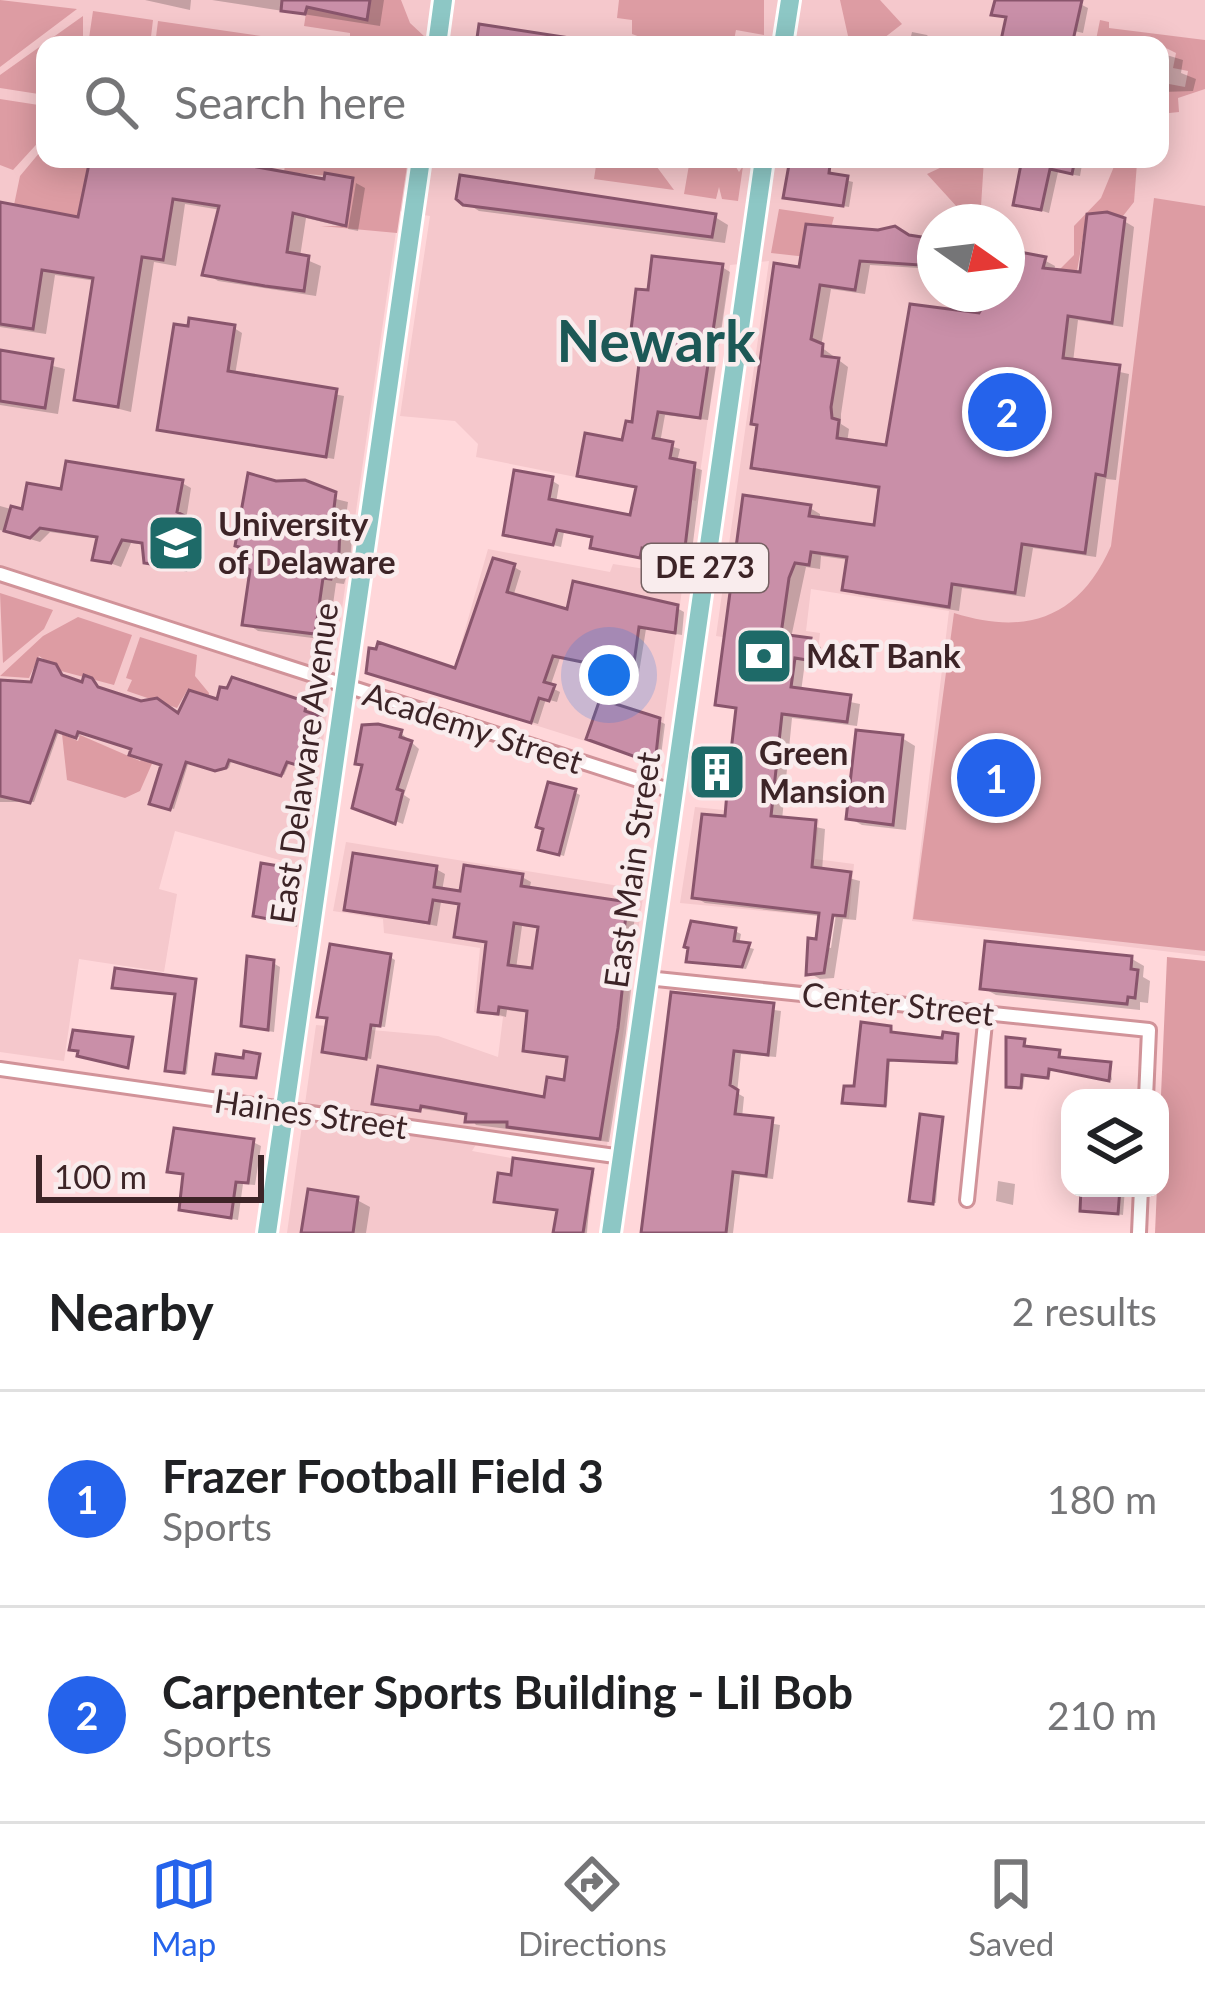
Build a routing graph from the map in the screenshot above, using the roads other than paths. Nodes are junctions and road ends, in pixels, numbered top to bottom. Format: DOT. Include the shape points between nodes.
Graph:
graph roads {
  1 [pos="443,0"];
  2 [pos="790,0"];
  3 [pos="438,36"];
  4 [pos="784,36"];
  5 [pos="420,168"];
  6 [pos="763,168"];
  7 [pos="0,574"];
  8 [pos="346,687"];
  9 [pos="672,791"];
  10 [pos="647,978"];
  11 [pos="986,1013"];
  12 [pos="0,1069"];
  13 [pos="1146,1089"];
  14 [pos="285,1110"];
  15 [pos="622,1157"];
  16 [pos="1141,1197"];
  17 [pos="968,1200"];
  18 [pos="267,1233"];
  19 [pos="611,1233"];
  20 [pos="1139,1233"];
  1 -- 3 [label="main road"];
  2 -- 4 [label="main road"];
  5 -- 8 [label="main road, East Delaware Avenue"];
  6 -- 9 [label="main road, East Main Street / DE 273"];
  7 -- 8 [label="street, Academy Street"];
  8 -- 9 [label="street, Academy Street"];
  8 -- 14 [label="main road, East Delaware Avenue"];
  9 -- 10 [label="main road, East Main Street / DE 273"];
  10 -- 11 [label="street, Center Street"];
  10 -- 15 [label="main road, East Main Street / DE 273"];
  11 -- 13 [label="street, Center Street" via="1149,1030"];
  11 -- 17 [label="street"];
  12 -- 14 [label="street, Haines Street"];
  14 -- 15 [label="street, Haines Street"];
  14 -- 18 [label="main road, East Delaware Avenue"];
  15 -- 19 [label="main road, East Main Street / DE 273"];
  16 -- 20 [label="street"];
}
